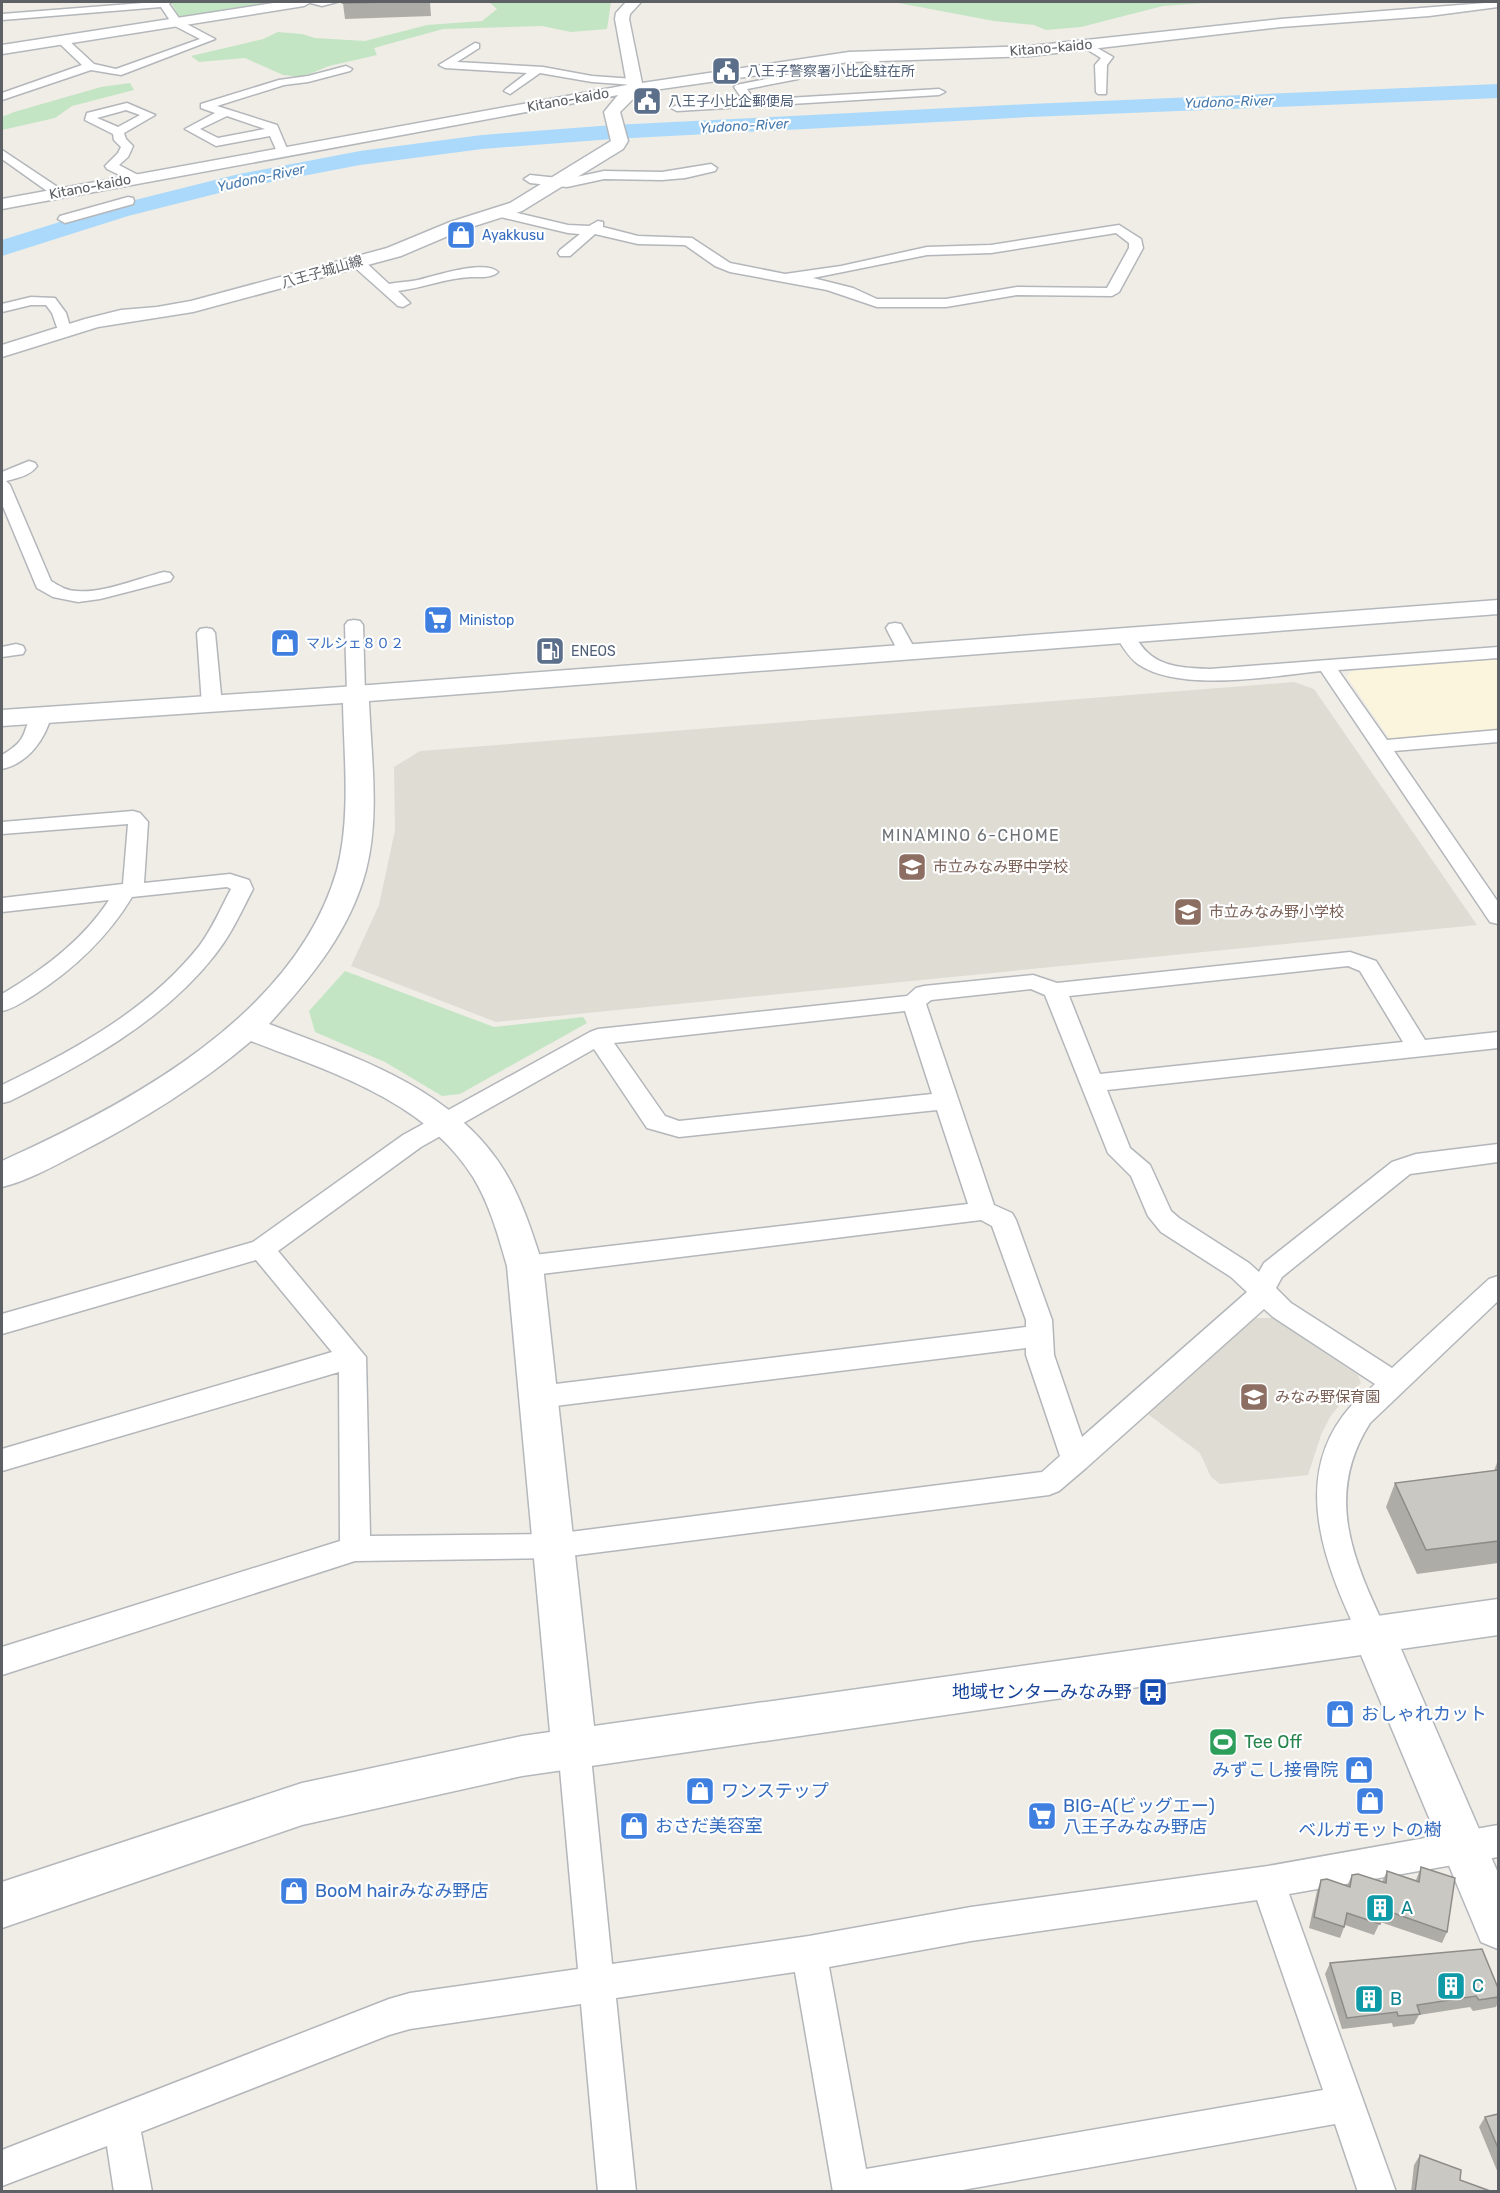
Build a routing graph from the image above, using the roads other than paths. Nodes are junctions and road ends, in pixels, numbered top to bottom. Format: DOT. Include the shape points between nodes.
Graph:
graph roads {
  1 [pos="63,2"];
  2 [pos="304,2"];
  3 [pos="312,2"];
  4 [pos="332,2"];
  5 [pos="634,2"];
  6 [pos="165,3"];
  7 [pos="1498,3"];
  8 [pos="52,13"];
  9 [pos="2,17"];
  10 [pos="177,23"];
  11 [pos="63,41"];
  12 [pos="1088,45"];
  13 [pos="475,46"];
  14 [pos="2,50"];
  15 [pos="868,55"];
  16 [pos="90,66"];
  17 [pos="346,69"];
  18 [pos="537,70"];
  19 [pos="798,70"];
  20 [pos="885,75"];
  21 [pos="634,85"];
  22 [pos="510,91"];
  23 [pos="939,92"];
  24 [pos="1102,92"];
  25 [pos="2,97"];
  26 [pos="806,101"];
  27 [pos="750,102"];
  28 [pos="677,108"];
  29 [pos="226,112"];
  30 [pos="275,131"];
  31 [pos="118,132"];
  32 [pos="282,151"];
  33 [pos="2,154"];
  34 [pos="711,168"];
  35 [pos="134,178"];
  36 [pos="530,179"];
  37 [pos="558,183"];
  38 [pos="58,193"];
  39 [pos="128,201"];
  40 [pos="2,204"];
  41 [pos="501,213"];
  42 [pos="614,217"];
  43 [pos="65,219"];
  44 [pos="593,230"];
  45 [pos="565,253"];
  46 [pos="357,262"];
  47 [pos="491,272"];
  48 [pos="784,278"];
  49 [pos="387,288"];
  50 [pos="403,303"];
  51 [pos="2,308"];
  52 [pos="64,330"];
  53 [pos="2,351"];
  54 [pos="29,466"];
  55 [pos="2,477"];
  56 [pos="2,485"];
  57 [pos="164,577"];
  58 [pos="1498,607"];
  59 [pos="354,625"];
  60 [pos="895,628"];
  61 [pos="206,633"];
  62 [pos="1124,635"];
  63 [pos="907,651"];
  64 [pos="1498,652"];
  65 [pos="1326,665"];
  66 [pos="356,694"];
  67 [pos="212,705"];
  68 [pos="42,714"];
  69 [pos="2,718"];
  70 [pos="1492,736"];
  71 [pos="1381,746"];
  72 [pos="1498,753"];
  73 [pos="2,763"];
  74 [pos="2,828"];
  75 [pos="129,890"];
  76 [pos="2,905"];
  77 [pos="1498,917"];
  78 [pos="1055,990"];
  79 [pos="2,1004"];
  80 [pos="914,1004"];
  81 [pos="246,1027"];
  82 [pos="598,1037"];
  83 [pos="1498,1040"];
  84 [pos="1418,1048"];
  85 [pos="1094,1083"];
  86 [pos="2,1095"];
  87 [pos="946,1101"];
  88 [pos="444,1123"];
  89 [pos="1498,1153"];
  90 [pos="2,1175"];
  91 [pos="983,1211"];
  92 [pos="262,1249"];
  93 [pos="525,1266"];
  94 [pos="1498,1286"];
  95 [pos="1260,1290"];
  96 [pos="2,1324"];
  97 [pos="1038,1336"];
  98 [pos="352,1357"];
  99 [pos="1394,1383"];
  100 [pos="539,1397"];
  101 [pos="2,1460"];
  102 [pos="1076,1460"];
  103 [pos="554,1546"];
  104 [pos="355,1550"];
  105 [pos="1498,1617"];
  106 [pos="1372,1635"];
  107 [pos="2,1661"];
  108 [pos="574,1747"];
  109 [pos="1481,1843"];
  110 [pos="1268,1882"];
  111 [pos="2,1905"];
  112 [pos="1498,1926"];
  113 [pos="809,1953"];
  114 [pos="596,1984"];
  115 [pos="1346,2104"];
  116 [pos="121,2122"];
  117 [pos="2,2168"];
  118 [pos="852,2191"];
  119 [pos="133,2192"];
  120 [pos="617,2192"];
  121 [pos="1377,2192"];
  1 -- 8 [label="street"];
  2 -- 10 [label="street"];
  3 -- 4 [label="street"];
  5 -- 21 [label="street" via="622,19"];
  6 -- 8 [label="street"];
  6 -- 10 [label="street"];
  7 -- 12 [label="street, Kitano-kaido" via="1273,23"];
  8 -- 9 [label="street"];
  10 -- 11 [label="street"];
  10 -- 16 [label="street" via="210,39 117,73"];
  11 -- 14 [label="street"];
  11 -- 16 [label="street"];
  12 -- 15 [label="street, Kitano-kaido" via="1002,52"];
  12 -- 24 [label="street" via="1107,57 1101,65"];
  13 -- 18 [label="street" via="445,65"];
  15 -- 19 [label="street, Kitano-kaido"];
  15 -- 20 [label="street"];
  16 -- 25 [label="street"];
  17 -- 29 [label="street" via="283,82 206,106"];
  18 -- 21 [label="street"];
  18 -- 22 [label="street"];
  19 -- 21 [label="street, Kitano-kaido"];
  19 -- 26 [label="street"];
  19 -- 27 [label="street" via="740,87"];
  21 -- 32 [label="street, Kitano-kaido"];
  21 -- 37 [label="street, 八王子城山線" via="611,115 617,132 614,148"];
  23 -- 26 [label="street"];
  26 -- 27 [label="street"];
  27 -- 28 [label="street"];
  29 -- 30 [label="street"];
  29 -- 30 [label="street" via="191,129 216,142"];
  30 -- 32 [label="street"];
  31 -- 35 [label="street" via="127,147 111,166"];
  32 -- 35 [label="street, Kitano-kaido"];
  33 -- 38 [label="street"];
  34 -- 37 [label="street" via="686,174 604,176"];
  35 -- 38 [label="street, Kitano-kaido"];
  36 -- 37 [label="street"];
  37 -- 41 [label="street, 八王子城山線"];
  38 -- 40 [label="street, Kitano-kaido"];
  39 -- 43 [label="street"];
  41 -- 44 [label="street" via="549,226"];
  41 -- 46 [label="street, 八王子城山線"];
  42 -- 44 [label="street"];
  44 -- 45 [label="street"];
  44 -- 48 [label="street" via="638,240 687,242 727,267"];
  46 -- 49 [label="street"];
  46 -- 52 [label="street, 八王子城山線" via="193,306 120,316"];
  47 -- 49 [label="street" via="450,274 419,284"];
  48 -- 48 [label="street" via="878,303 946,303 1017,291 1112,292 1136,242 1119,229 991,249 927,251"];
  49 -- 50 [label="street"];
  51 -- 52 [label="street" via="50,301"];
  52 -- 53 [label="street, 八王子城山線"];
  54 -- 55 [label="street"];
  56 -- 57 [label="street" via="43,584 78,597"];
  58 -- 62 [label="street"];
  59 -- 66 [label="street"];
  60 -- 63 [label="street"];
  61 -- 67 [label="street"];
  62 -- 63 [label="street"];
  62 -- 65 [label="street" via="1147,662 1182,673 1211,675"];
  63 -- 66 [label="street"];
  64 -- 65 [label="street"];
  65 -- 71 [label="street"];
  66 -- 67 [label="street"];
  66 -- 81 [label="street" via="357,808 354,852 346,887 325,931 298,972"];
  67 -- 68 [label="street"];
  68 -- 69 [label="street"];
  68 -- 73 [label="street" via="37,735"];
  70 -- 71 [label="street"];
  70 -- 72 [label="street"];
  71 -- 77 [label="street"];
  74 -- 75 [label="street" via="133,817 138,822"];
  75 -- 76 [label="street"];
  75 -- 79 [label="street" via="71,957"];
  75 -- 86 [label="street" via="230,880 237,881 242,889 218,933 191,968 157,1000 89,1049"];
  78 -- 80 [label="street" via="1033,982 924,993"];
  78 -- 84 [label="street" via="1350,959 1368,966"];
  78 -- 85 [label="street"];
  80 -- 82 [label="street"];
  80 -- 87 [label="street"];
  81 -- 88 [label="street" via="375,1078 418,1102"];
  81 -- 90 [label="street" via="202,1065 153,1098 78,1141"];
  82 -- 87 [label="street" via="656,1122 679,1129"];
  82 -- 88 [label="street"];
  83 -- 84 [label="street"];
  84 -- 85 [label="street"];
  85 -- 95 [label="street" via="1120,1153 1141,1171 1161,1216 1240,1270"];
  87 -- 91 [label="street"];
  88 -- 92 [label="street" via="412,1140"];
  88 -- 93 [label="street" via="493,1179 518,1236"];
  89 -- 95 [label="street" via="1416,1162 1401,1168 1273,1270"];
  91 -- 93 [label="street"];
  91 -- 97 [label="street" via="1003,1220 1038,1320"];
  92 -- 96 [label="street"];
  92 -- 98 [label="street"];
  93 -- 100 [label="street"];
  94 -- 99 [label="street"];
  95 -- 99 [label="street" via="1282,1310"];
  95 -- 102 [label="street" via="1256,1300"];
  97 -- 100 [label="street"];
  97 -- 102 [label="street" via="1040,1355"];
  98 -- 101 [label="street"];
  98 -- 104 [label="street"];
  99 -- 106 [label="street" via="1360,1415 1346,1435 1334,1464 1331,1491 1338,1548"];
  100 -- 103 [label="street"];
  102 -- 103 [label="street" via="1049,1483"];
  103 -- 104 [label="street"];
  103 -- 108 [label="street"];
  104 -- 107 [label="street"];
  105 -- 106 [label="street"];
  106 -- 108 [label="street"];
  106 -- 109 [label="street"];
  108 -- 111 [label="street" via="302,1804"];
  108 -- 114 [label="street"];
  109 -- 110 [label="street"];
  109 -- 112 [label="street"];
  110 -- 113 [label="street" via="971,1924"];
  110 -- 115 [label="street"];
  113 -- 114 [label="street"];
  113 -- 118 [label="street"];
  114 -- 116 [label="street" via="389,2017"];
  114 -- 120 [label="street"];
  115 -- 118 [label="street"];
  115 -- 121 [label="street"];
  116 -- 117 [label="street"];
  116 -- 119 [label="street"];
}
